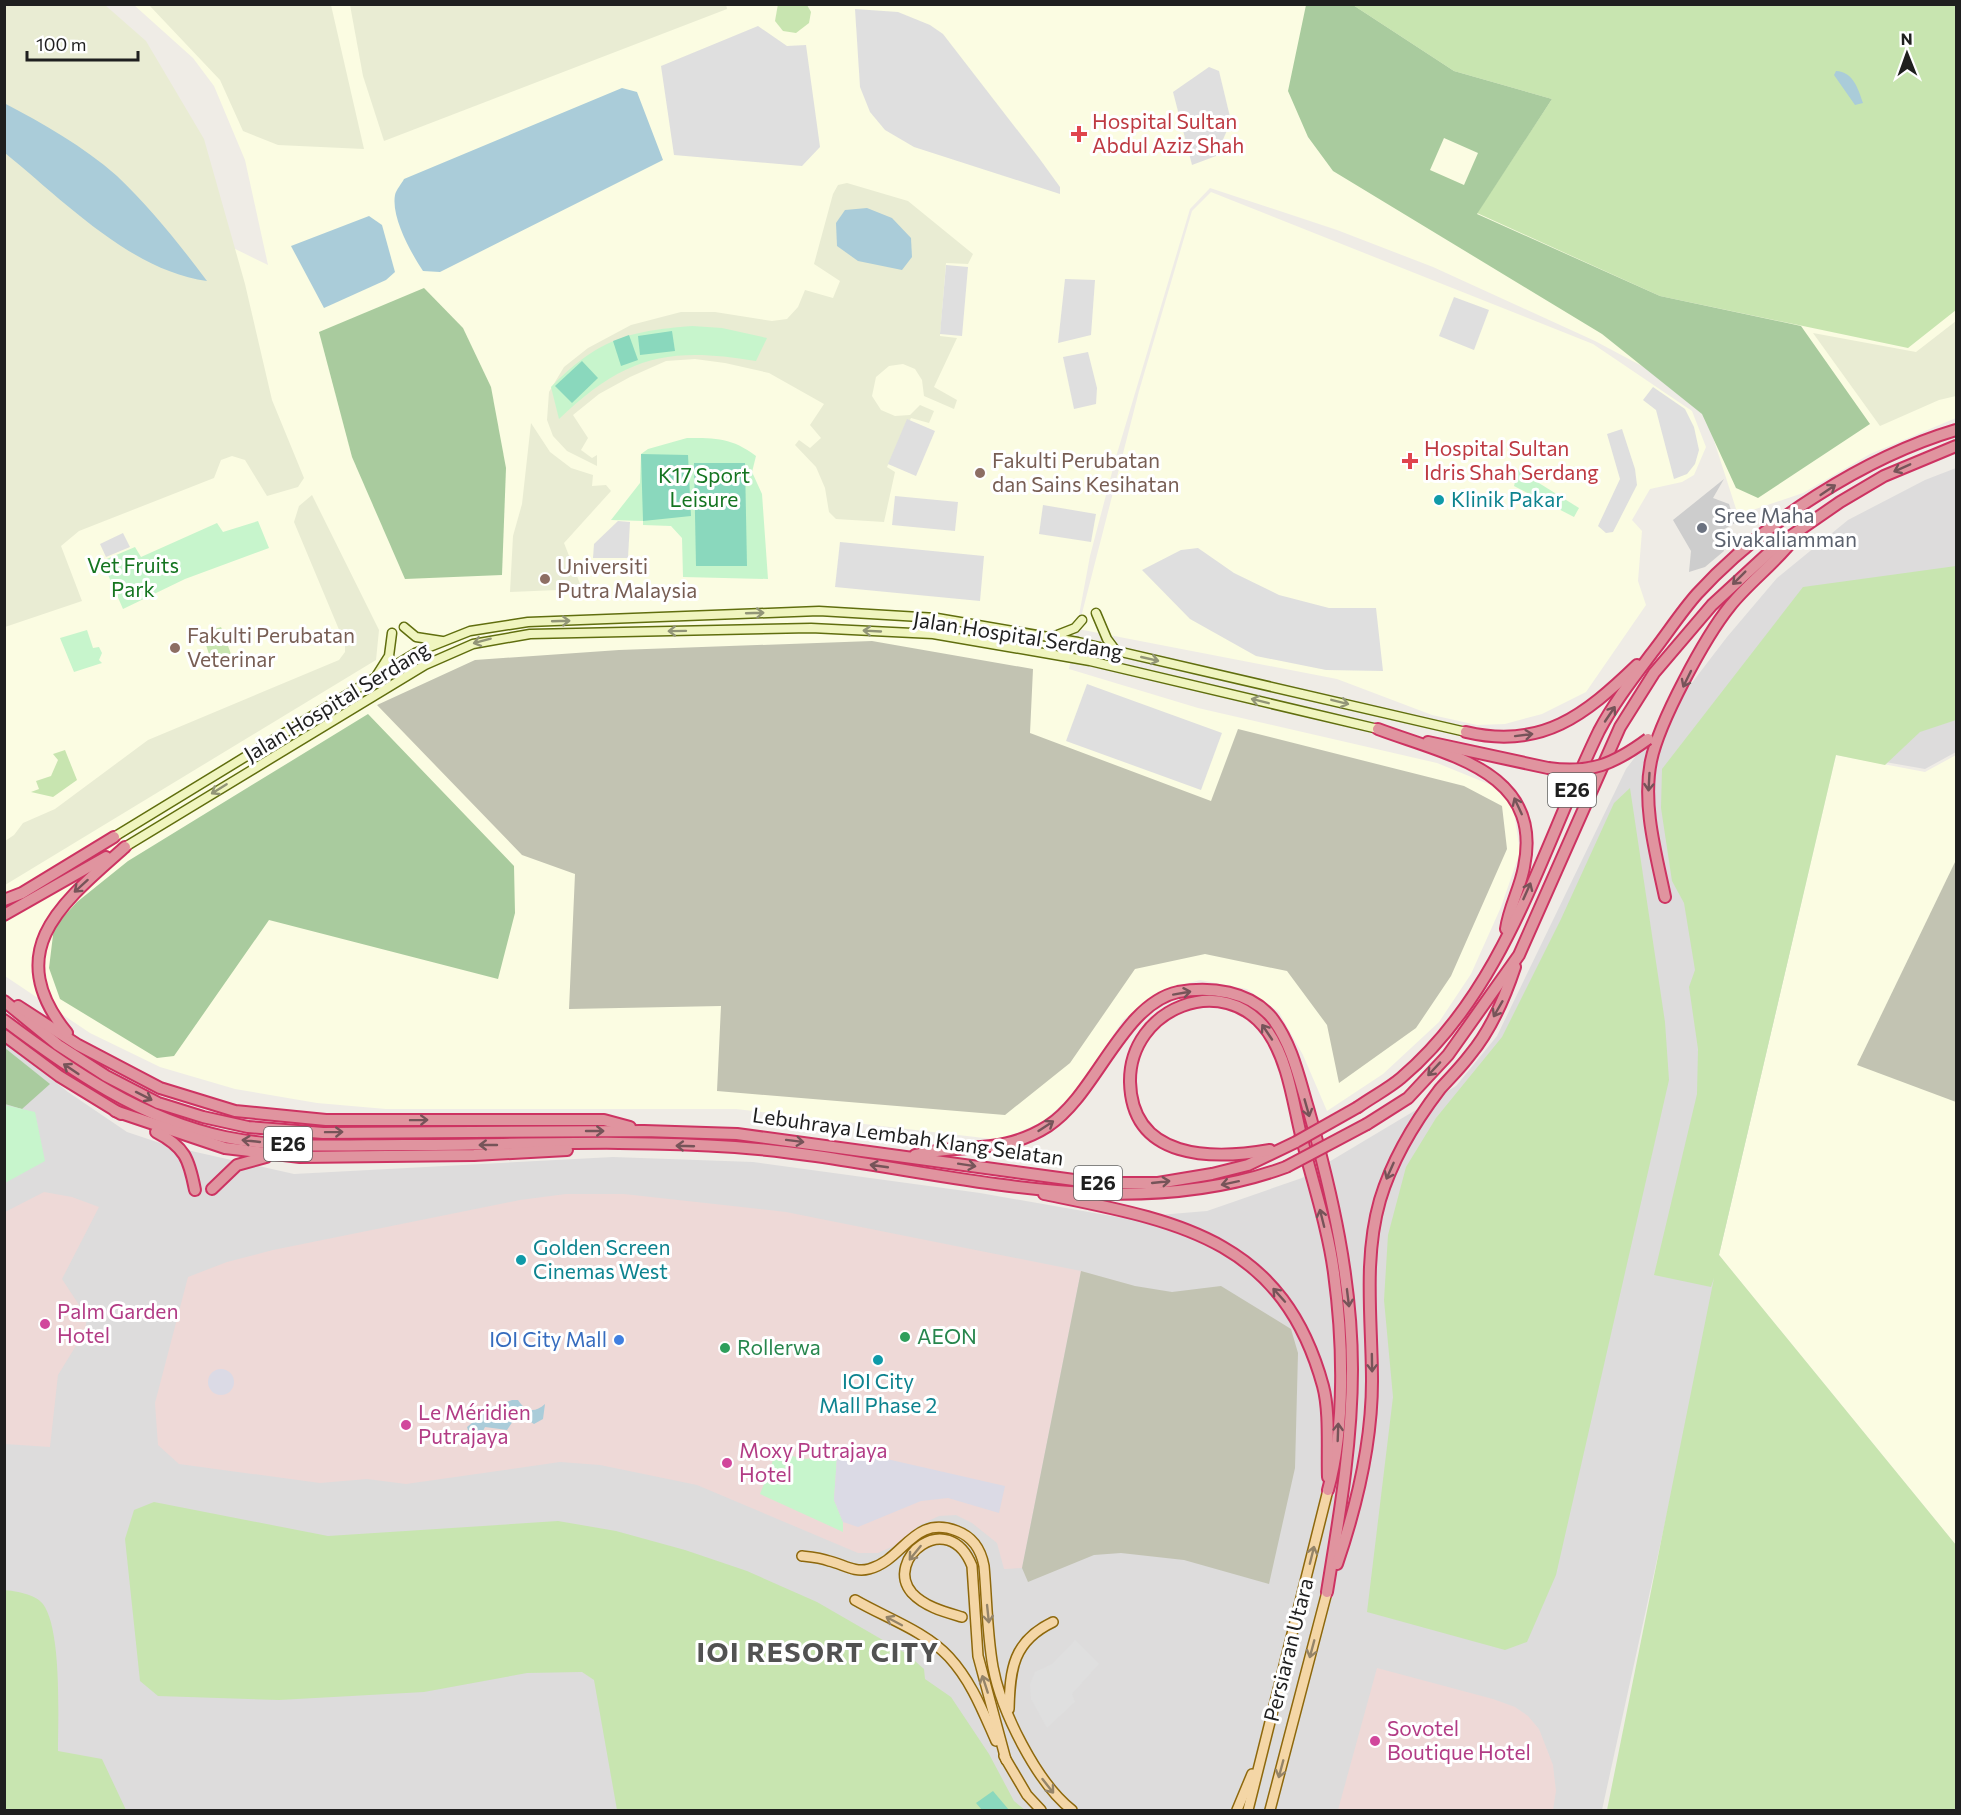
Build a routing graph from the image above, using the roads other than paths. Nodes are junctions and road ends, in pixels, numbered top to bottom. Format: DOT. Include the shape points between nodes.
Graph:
graph roads {
  1 [pos="1956,430"];
  2 [pos="1956,446"];
  3 [pos="1801,529"];
  4 [pos="1096,613"];
  5 [pos="1082,620"];
  6 [pos="404,627"];
  7 [pos="392,633"];
  8 [pos="1048,638"];
  9 [pos="442,641"];
  10 [pos="1658,646"];
  11 [pos="1116,651"];
  12 [pos="376,675"];
  13 [pos="1664,726"];
  14 [pos="1378,729"];
  15 [pos="1466,732"];
  16 [pos="114,837"];
  17 [pos="124,847"];
  18 [pos="1665,897"];
  19 [pos="4,900"];
  20 [pos="5,914"];
  21 [pos="1503,944"];
  22 [pos="1519,955"];
  23 [pos="4,1000"];
  24 [pos="4,1020"];
  25 [pos="4,1035"];
  26 [pos="78,1045"];
  27 [pos="115,1111"];
  28 [pos="644,1131"];
  29 [pos="604,1144"];
  30 [pos="1284,1148"];
  31 [pos="278,1155"];
  32 [pos="909,1156"];
  33 [pos="978,1181"];
  34 [pos="212,1189"];
  35 [pos="195,1190"];
  36 [pos="1328,1490"];
  37 [pos="802,1556"];
  38 [pos="1327,1592"];
  39 [pos="855,1600"];
  40 [pos="962,1617"];
  41 [pos="1053,1622"];
  42 [pos="1009,1712"];
  43 [pos="1269,1729"];
  44 [pos="1006,1760"];
  45 [pos="1041,1810"];
  46 [pos="1072,1810"];
  47 [pos="1237,1810"];
  48 [pos="1248,1810"];
  49 [pos="1270,1810"];
  10 -- 1 [label="highway, Lebuhraya Lembah Klang Selatan / E26, one-way" via="1696,594 1779,523 1860,469"];
  2 -- 3 [label="highway, Lebuhraya Lembah Klang Selatan / E26, one-way" via="1884,476"];
  3 -- 13 [label="highway, one-way" via="1711,632"];
  3 -- 22 [label="highway, Lebuhraya Lembah Klang Selatan / E26, one-way" via="1747,570 1654,673 1620,727"];
  4 -- 11 [label="main road"];
  5 -- 8 [label="main road" via="1075,628"];
  6 -- 9 [label="main road" via="416,637"];
  7 -- 12 [label="main road" via="389,656"];
  9 -- 8 [label="main road, Jalan Hospital Serdang, one-way" via="470,631 528,622 819,611 938,618"];
  8 -- 11 [label="main road, Jalan Hospital Serdang"];
  9 -- 12 [label="main road, Jalan Hospital Serdang"];
  15 -- 10 [label="highway, one-way" via="1508,737 1539,733 1570,721 1595,705"];
  21 -- 10 [label="highway, Lebuhraya Lembah Klang Selatan / E26, one-way" via="1600,728"];
  11 -- 15 [label="main road, Jalan Hospital Serdang, one-way"];
  12 -- 16 [label="main road, Jalan Hospital Serdang"];
  13 -- 14 [label="highway, bridge" via="1610,764 1568,771 1481,755"];
  13 -- 18 [label="highway, one-way" via="1651,760 1649,791 1652,834"];
  14 -- 17 [label="main road, Jalan Hospital Serdang, one-way" via="1090,661 933,634 811,628 530,634 473,644 424,665"];
  21 -- 14 [label="highway, one-way" via="1524,868 1525,824 1517,801 1481,768"];
  16 -- 19 [label="highway"];
  17 -- 20 [label="highway"];
  17 -- 26 [label="highway, one-way" via="56,910 37,949 35,977 40,995"];
  21 -- 30 [label="highway, Lebuhraya Lembah Klang Selatan / E26, bridge" via="1466,1009 1401,1079"];
  22 -- 33 [label="highway, Lebuhraya Lembah Klang Selatan / E26, one-way, bridge" via="1448,1055 1407,1098 1286,1167 1216,1186 1157,1194 1094,1193"];
  22 -- 38 [label="highway, one-way" via="1506,997 1472,1054 1414,1124 1388,1173 1379,1203 1370,1272 1372,1383 1364,1470"];
  23 -- 26 [label="highway" via="24,1008"];
  23 -- 28 [label="highway, Lebuhraya Lembah Klang Selatan / E26, one-way" via="58,1045 106,1076 158,1103 248,1127 323,1132"];
  29 -- 24 [label="highway, Lebuhraya Lembah Klang Selatan / E26, one-way" via="310,1146 246,1141 154,1114 100,1089"];
  25 -- 27 [label="highway" via="58,1076"];
  26 -- 28 [label="highway, one-way" via="160,1088 196,1101 260,1115 326,1120 604,1120"];
  27 -- 31 [label="highway" via="213,1145"];
  27 -- 35 [label="highway" via="179,1146 190,1167"];
  28 -- 32 [label="highway, Lebuhraya Lembah Klang Selatan / E26, one-way" via="736,1134"];
  29 -- 31 [label="highway" via="497,1155"];
  33 -- 29 [label="highway, Lebuhraya Lembah Klang Selatan / E26, one-way" via="735,1147"];
  32 -- 30 [label="highway, Lebuhraya Lembah Klang Selatan / E26, one-way" via="1096,1183 1158,1183 1248,1165"];
  36 -- 30 [label="highway, one-way" via="1337,1445 1340,1367 1334,1272 1286,1072 1260,1022 1229,1004 1187,1004 1159,1017 1140,1039 1130,1070 1131,1094 1142,1125 1163,1143 1200,1155"];
  31 -- 34 [label="highway" via="237,1165"];
  32 -- 38 [label="highway, one-way" via="953,1148 997,1147 1050,1125 1082,1093 1144,1011 1176,993 1224,991 1256,1005 1271,1017 1293,1058 1325,1169 1350,1315 1350,1431"];
  36 -- 33 [label="highway, one-way" via="1324,1388 1303,1331 1280,1296 1244,1261 1217,1242 1161,1220"];
  43 -- 36 [label="main road, Persiaran Utara, one-way"];
  37 -- 42 [label="main road, one-way" via="860,1570 880,1564 923,1531 942,1527 963,1533 982,1556 993,1668"];
  38 -- 49 [label="main road, Persiaran Utara, one-way"];
  44 -- 39 [label="main road, one-way" via="966,1678 948,1656"];
  44 -- 40 [label="main road, one-way" via="980,1665 972,1566 959,1545 948,1540 928,1540 908,1561 908,1587 928,1605"];
  41 -- 42 [label="main road" via="1036,1631 1015,1658"];
  42 -- 46 [label="main road, one-way" via="1046,1785"];
  43 -- 47 [label="main road"];
  43 -- 48 [label="main road, Persiaran Utara"];
  44 -- 45 [label="main road"];
}
